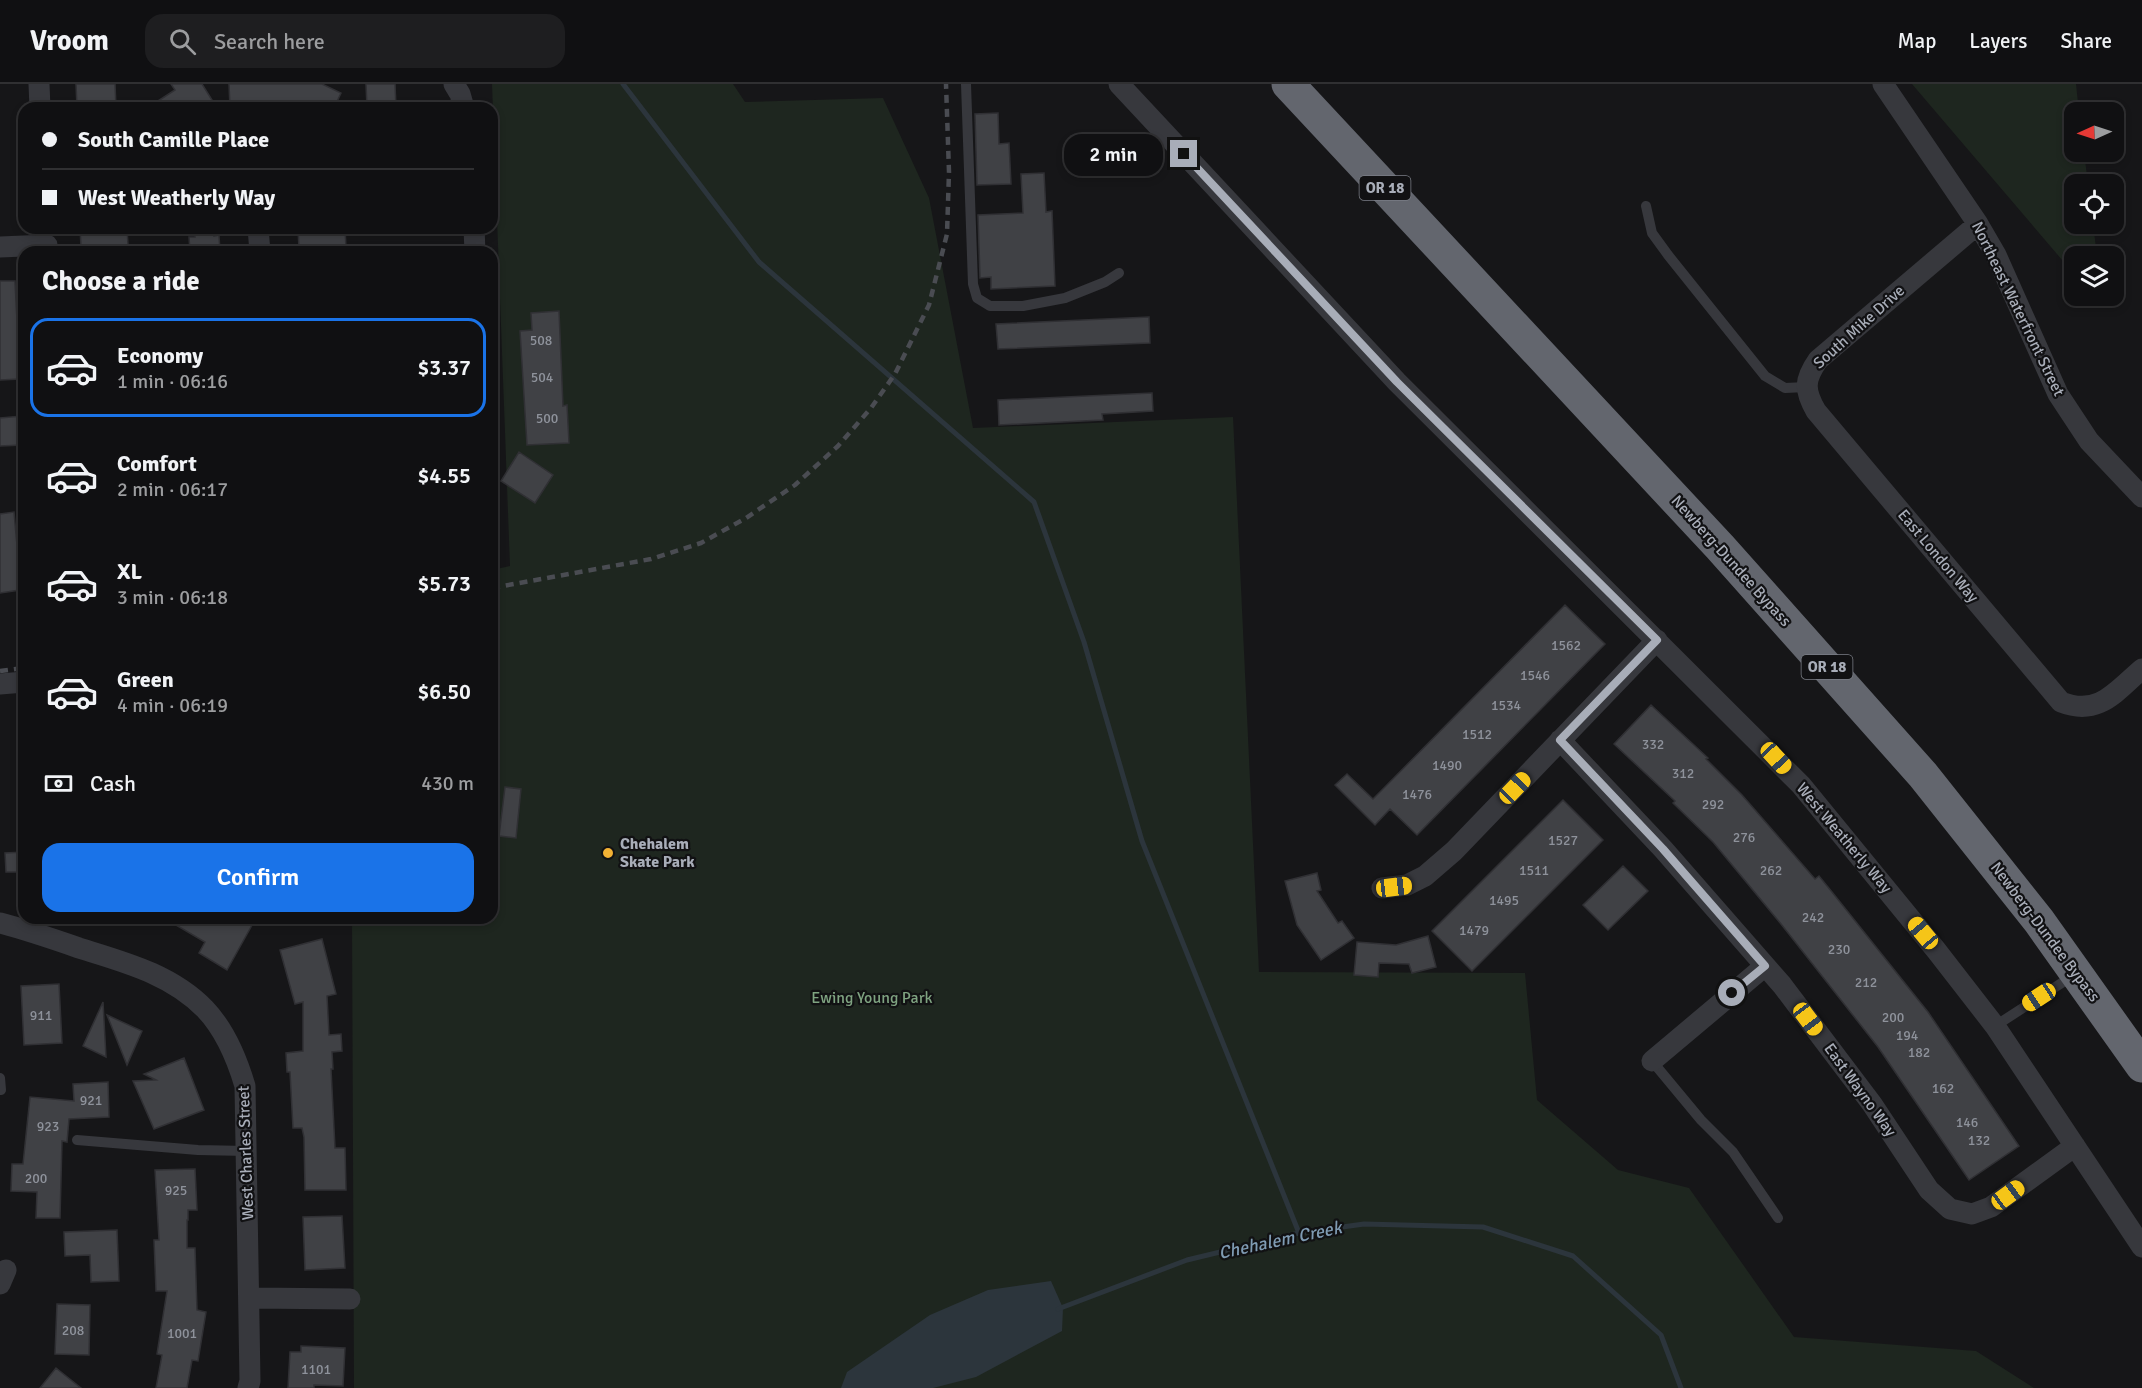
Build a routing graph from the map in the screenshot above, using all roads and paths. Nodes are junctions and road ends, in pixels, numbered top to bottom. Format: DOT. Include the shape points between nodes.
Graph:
graph roads {
  1 [pos="39,84"];
  2 [pos="453,84"];
  3 [pos="966,84"];
  4 [pos="1119,84"];
  5 [pos="1288,84"];
  6 [pos="1883,84"];
  7 [pos="40,102"];
  8 [pos="462,102"];
  9 [pos="1646,206"];
  10 [pos="1978,224"];
  11 [pos="47,242"];
  12 [pos="0,247"];
  13 [pos="1119,273"];
  14 [pos="1806,387"];
  15 [pos="2142,497"];
  16 [pos="1657,640"];
  17 [pos="2142,669"];
  18 [pos="18,682"];
  19 [pos="0,684"];
  20 [pos="1560,740"];
  21 [pos="1382,888"];
  22 [pos="0,923"];
  23 [pos="1765,966"];
  24 [pos="2077,973"];
  25 [pos="1995,1026"];
  26 [pos="1652,1061"];
  27 [pos="2142,1066"];
  28 [pos="0,1078"];
  29 [pos="1,1090"];
  30 [pos="77,1140"];
  31 [pos="2075,1146"];
  32 [pos="247,1151"];
  33 [pos="1778,1218"];
  34 [pos="2142,1247"];
  35 [pos="250,1298"];
  36 [pos="350,1299"];
  37 [pos="248,1388"];
  1 -- 7 [label="street"];
  2 -- 8 [label="street"];
  3 -- 13 [label="lane" via="973,284 977,297 990,306 1023,306 1065,298"];
  4 -- 16 [label="street, West Weatherly Way" via="1397,382"];
  5 -- 24 [label="highway, Newberg-Dundee Bypass / OR 18" via="1720,547 1923,775"];
  6 -- 10 [label="street, Northeast Waterfront Street"];
  9 -- 14 [label="lane, South Mike Drive" via="1652,233 1765,376 1785,388"];
  10 -- 14 [label="street, South Mike Drive" via="1818,360 1809,372"];
  10 -- 15 [label="street, Northeast Waterfront Street" via="1996,255 2058,394 2089,441"];
  11 -- 12 [label="street"];
  14 -- 17 [label="street, East London Way" via="1816,411 2061,702 2084,708 2103,702"];
  16 -- 20 [label="street"];
  16 -- 25 [label="street, West Weatherly Way" via="1801,785"];
  18 -- 19 [label="street"];
  20 -- 21 [label="street" via="1425,876 1407,885"];
  20 -- 23 [label="street, East Wayno Way" via="1663,849"];
  22 -- 32 [label="street, West Charles Street" via="147,970 206,1009 225,1036 245,1086"];
  23 -- 26 [label="street"];
  23 -- 31 [label="street, East Wayno Way" via="1872,1104 1929,1190 1950,1209 1972,1214 1991,1207"];
  24 -- 25 [label="lane"];
  24 -- 27 [label="highway, Newberg-Dundee Bypass / OR 18"];
  25 -- 31 [label="street, West Weatherly Way"];
  26 -- 33 [label="lane" via="1733,1152"];
  28 -- 29 [label="lane"];
  30 -- 32 [label="lane"];
  31 -- 34 [label="street, West Weatherly Way"];
  32 -- 35 [label="street, West Charles Street"];
  35 -- 36 [label="street"];
  35 -- 37 [label="street, West Charles Street"];
}
